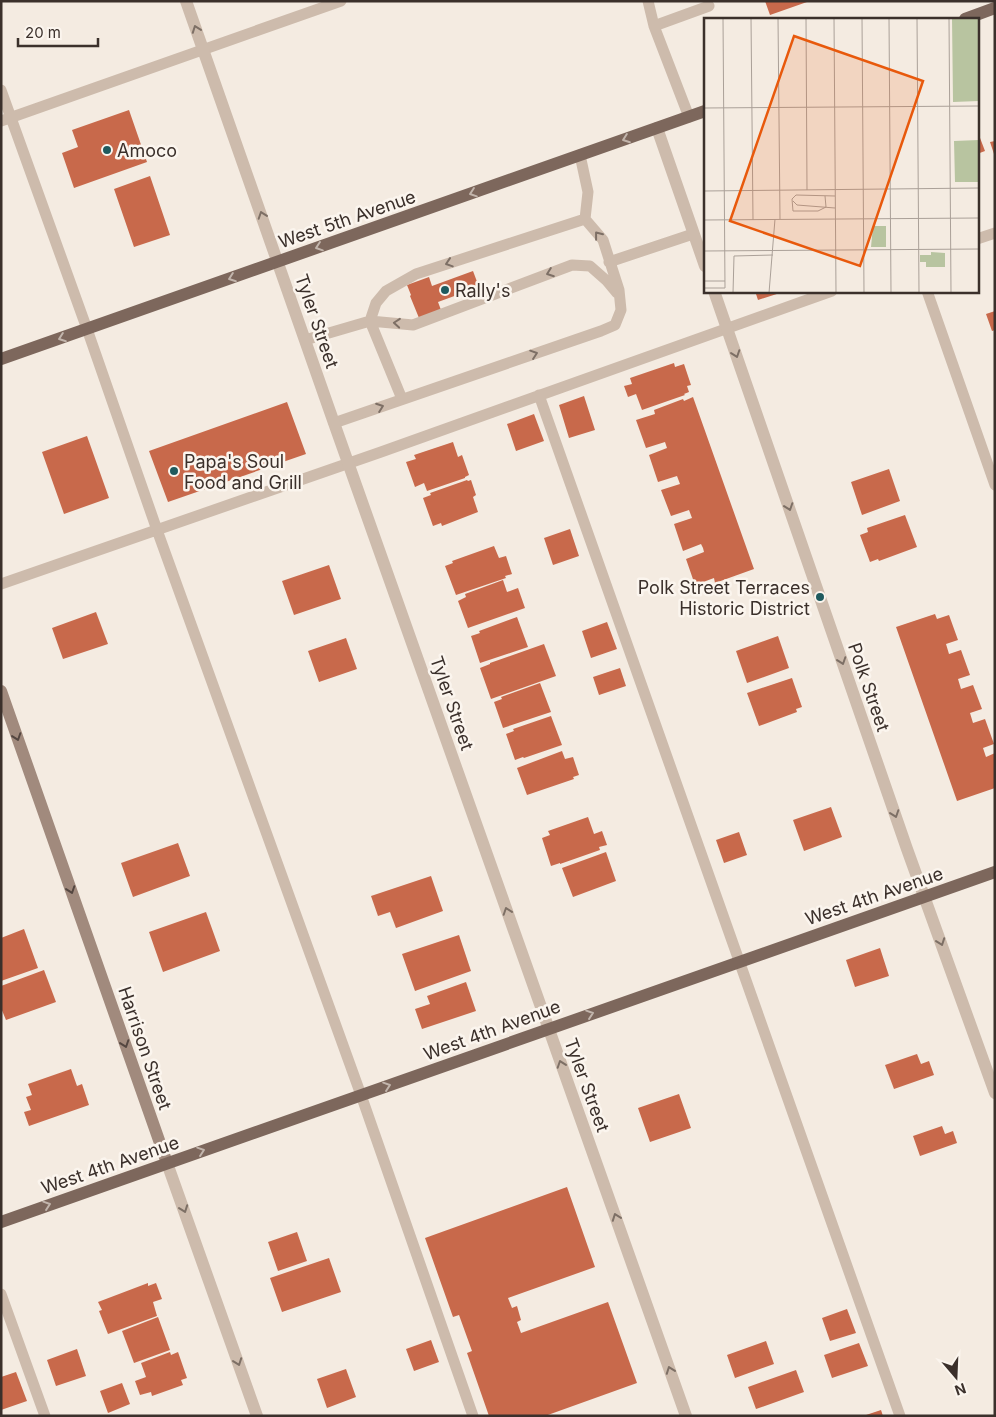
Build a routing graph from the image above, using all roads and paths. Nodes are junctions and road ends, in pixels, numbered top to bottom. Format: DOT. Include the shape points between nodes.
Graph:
graph roads {
  1 [pos="186,1"];
  2 [pos="341,1"];
  3 [pos="648,1"];
  4 [pos="709,6"];
  5 [pos="995,8"];
  6 [pos="968,18"];
  7 [pos="654,26"];
  8 [pos="204,50"];
  9 [pos="1,90"];
  10 [pos="704,111"];
  11 [pos="689,117"];
  12 [pos="6,119"];
  13 [pos="657,128"];
  14 [pos="580,155"];
  15 [pos="585,219"];
  16 [pos="995,233"];
  17 [pos="694,234"];
  18 [pos="978,240"];
  19 [pos="278,262"];
  20 [pos="609,262"];
  21 [pos="704,263"];
  22 [pos="714,292"];
  23 [pos="829,292"];
  24 [pos="927,292"];
  25 [pos="620,296"];
  26 [pos="370,321"];
  27 [pos="87,329"];
  28 [pos="727,329"];
  29 [pos="305,340"];
  30 [pos="1,360"];
  31 [pos="539,395"];
  32 [pos="402,399"];
  33 [pos="334,423"];
  34 [pos="348,463"];
  35 [pos="995,485"];
  36 [pos="157,530"];
  37 [pos="1,584"];
  38 [pos="1,691"];
  39 [pos="995,872"];
  40 [pos="924,896"];
  41 [pos="739,962"];
  42 [pos="548,1029"];
  43 [pos="995,1093"];
  44 [pos="362,1095"];
  45 [pos="167,1163"];
  46 [pos="1,1222"];
  47 [pos="1,1294"];
  48 [pos="45,1416"];
  49 [pos="257,1416"];
  50 [pos="473,1416"];
  51 [pos="686,1416"];
  52 [pos="900,1416"];
  8 -- 1 [label="street, Tyler Street, one-way"];
  2 -- 8 [label="lane"];
  3 -- 7 [label="lane"];
  4 -- 7 [label="lane"];
  5 -- 6 [label="main road"];
  7 -- 11 [label="lane"];
  8 -- 12 [label="lane"];
  19 -- 8 [label="street, Tyler Street, one-way"];
  9 -- 12 [label="lane"];
  10 -- 11 [label="main road, West 5th Avenue"];
  11 -- 13 [label="main road, West 5th Avenue"];
  12 -- 27 [label="lane"];
  13 -- 14 [label="main road, West 5th Avenue, one-way"];
  13 -- 17 [label="street"];
  14 -- 15 [label="lane" via="588,192"];
  14 -- 19 [label="main road, West 5th Avenue, one-way"];
  20 -- 15 [label="lane, one-way" via="602,240"];
  15 -- 26 [label="lane, one-way" via="416,274 386,291 376,303"];
  16 -- 18 [label="lane"];
  17 -- 20 [label="lane"];
  17 -- 21 [label="street"];
  19 -- 27 [label="main road, West 5th Avenue, one-way"];
  19 -- 29 [label="street, Tyler Street"];
  20 -- 25 [label="lane"];
  22 -- 28 [label="street, Polk Street"];
  23 -- 28 [label="lane"];
  24 -- 35 [label="lane"];
  25 -- 26 [label="lane, one-way" via="590,266 572,265 413,325"];
  32 -- 25 [label="lane, one-way" via="601,332 615,325 621,310"];
  26 -- 29 [label="lane"];
  26 -- 32 [label="lane"];
  27 -- 30 [label="main road, West 5th Avenue, one-way"];
  27 -- 36 [label="lane"];
  28 -- 31 [label="lane"];
  28 -- 40 [label="street, Polk Street, one-way"];
  29 -- 33 [label="street, Tyler Street"];
  31 -- 34 [label="lane"];
  31 -- 41 [label="lane"];
  33 -- 32 [label="lane, one-way"];
  33 -- 34 [label="street, Tyler Street"];
  34 -- 36 [label="lane"];
  42 -- 34 [label="street, Tyler Street, one-way"];
  36 -- 37 [label="lane"];
  36 -- 44 [label="lane"];
  38 -- 45 [label="street, Harrison Street, one-way"];
  39 -- 40 [label="main road, West 4th Avenue"];
  40 -- 41 [label="main road, West 4th Avenue"];
  40 -- 43 [label="street, Polk Street, one-way"];
  42 -- 41 [label="main road, West 4th Avenue, one-way"];
  41 -- 52 [label="lane"];
  44 -- 42 [label="main road, West 4th Avenue, one-way"];
  51 -- 42 [label="street, Tyler Street, one-way"];
  45 -- 44 [label="main road, West 4th Avenue, one-way"];
  44 -- 50 [label="lane"];
  46 -- 45 [label="main road, West 4th Avenue, one-way"];
  45 -- 49 [label="street, Harrison Street, one-way"];
  47 -- 48 [label="lane"];
}
